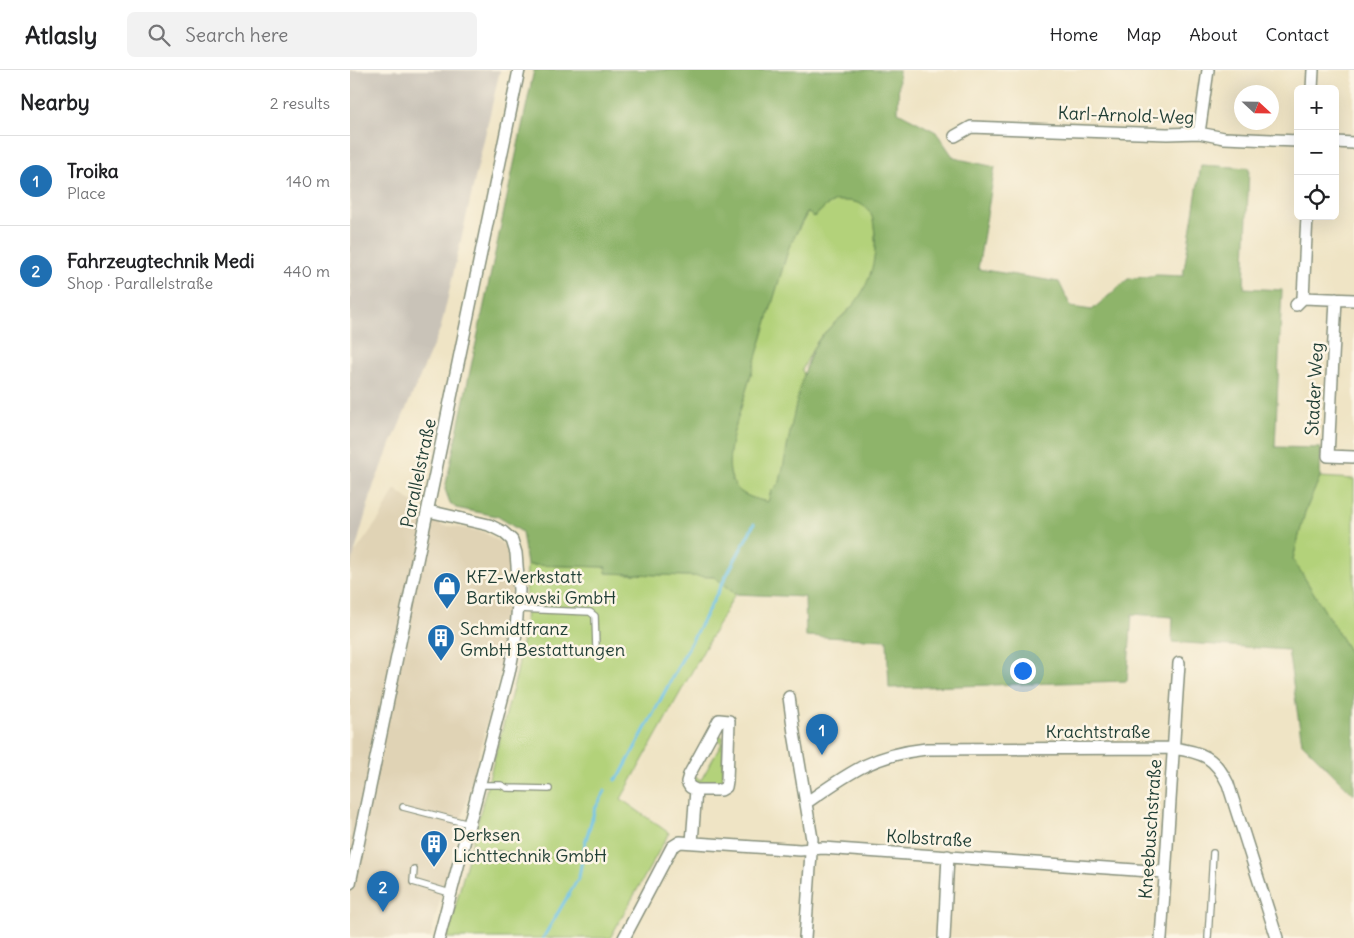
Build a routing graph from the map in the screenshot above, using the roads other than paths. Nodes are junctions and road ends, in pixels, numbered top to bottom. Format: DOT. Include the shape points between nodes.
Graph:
graph roads {
  1 [pos="519,70"];
  2 [pos="1208,70"];
  3 [pos="1313,70"];
  4 [pos="1312,85"];
  5 [pos="1199,133"];
  6 [pos="955,136"];
  7 [pos="1294,140"];
  8 [pos="1339,142"];
  9 [pos="1354,143"];
  10 [pos="1307,220"];
  11 [pos="1336,299"];
  12 [pos="1354,300"];
  13 [pos="1354,457"];
  14 [pos="428,512"];
  15 [pos="518,609"];
  16 [pos="596,649"];
  17 [pos="1178,662"];
  18 [pos="790,697"];
  19 [pos="1173,748"];
  20 [pos="479,785"];
  21 [pos="548,789"];
  22 [pos="696,790"];
  23 [pos="806,803"];
  24 [pos="403,807"];
  25 [pos="469,824"];
  26 [pos="692,842"];
  27 [pos="811,849"];
  28 [pos="461,853"];
  29 [pos="1213,853"];
  30 [pos="522,855"];
  31 [pos="948,856"];
  32 [pos="414,869"];
  33 [pos="1164,872"];
  34 [pos="350,883"];
  35 [pos="450,893"];
  36 [pos="439,938"];
  37 [pos="624,938"];
  38 [pos="805,938"];
  39 [pos="944,938"];
  40 [pos="1160,938"];
  41 [pos="1208,938"];
  42 [pos="1277,938"];
  1 -- 14 [label="street, Parallelstraße"];
  2 -- 5 [label="street"];
  3 -- 4 [label="street"];
  5 -- 6 [label="street, Karl-Arnold-Weg" via="971,127"];
  5 -- 7 [label="street, Karl-Arnold-Weg" via="1224,138"];
  8 -- 9 [label="street"];
  10 -- 11 [label="street" via="1300,302"];
  11 -- 12 [label="street"];
  11 -- 13 [label="street, Stader Weg" via="1328,456"];
  14 -- 15 [label="street" via="489,525 512,540 518,571"];
  14 -- 34 [label="street, Parallelstraße"];
  15 -- 16 [label="lane" via="590,612 595,616"];
  15 -- 20 [label="street" via="509,673"];
  17 -- 19 [label="street, Kneebuschstraße"];
  18 -- 23 [label="street"];
  19 -- 23 [label="street, Krachtstraße" via="907,751 889,754 848,773"];
  19 -- 33 [label="street, Kneebuschstraße"];
  19 -- 42 [label="street, Krachtstraße" via="1191,750 1209,758 1220,768"];
  20 -- 21 [label="lane"];
  20 -- 25 [label="street"];
  22 -- 22 [label="street" via="726,787 729,721 719,720 689,775 687,782"];
  22 -- 26 [label="street"];
  23 -- 27 [label="street"];
  24 -- 25 [label="lane"];
  25 -- 28 [label="street"];
  26 -- 27 [label="street, Kolbstraße"];
  26 -- 37 [label="street, Kolbstraße" via="680,842 672,847"];
  27 -- 31 [label="street, Kolbstraße"];
  27 -- 38 [label="street"];
  28 -- 30 [label="lane"];
  28 -- 35 [label="street"];
  29 -- 41 [label="lane"];
  31 -- 33 [label="street, Kolbstraße"];
  31 -- 39 [label="street"];
  32 -- 35 [label="lane" via="413,882"];
  33 -- 40 [label="street, Kneebuschstraße"];
  35 -- 36 [label="street"];
}
